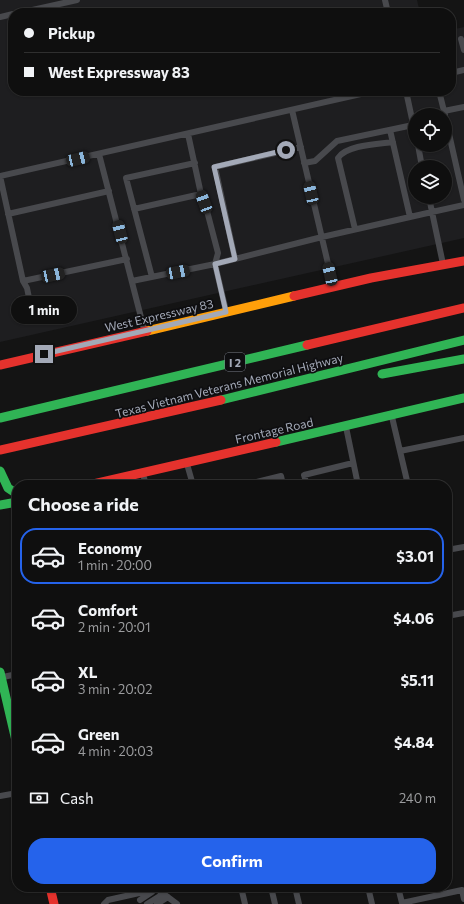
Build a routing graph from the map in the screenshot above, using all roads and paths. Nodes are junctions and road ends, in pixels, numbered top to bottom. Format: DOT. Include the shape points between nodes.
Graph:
graph roads {
  1 [pos="77,0"];
  2 [pos="41,8"];
  3 [pos="461,39"];
  4 [pos="464,50"];
  5 [pos="352,96"];
  6 [pos="407,96"];
  7 [pos="440,96"];
  8 [pos="464,107"];
  9 [pos="410,108"];
  10 [pos="443,108"];
  11 [pos="292,110"];
  12 [pos="452,111"];
  13 [pos="408,126"];
  14 [pos="390,130"];
  15 [pos="188,134"];
  16 [pos="393,142"];
  17 [pos="452,146"];
  18 [pos="301,147"];
  19 [pos="99,154"];
  20 [pos="195,163"];
  21 [pos="304,163"];
  22 [pos="0,176"];
  23 [pos="109,191"];
  24 [pos="201,194"];
  25 [pos="464,200"];
  26 [pos="430,204"];
  27 [pos="464,204"];
  28 [pos="134,209"];
  29 [pos="432,212"];
  30 [pos="8,214"];
  31 [pos="410,217"];
  32 [pos="355,229"];
  33 [pos="322,237"];
  34 [pos="127,259"];
  35 [pos="235,259"];
  36 [pos="464,261"];
  37 [pos="215,264"];
  38 [pos="443,265"];
  39 [pos="152,277"];
  40 [pos="23,281"];
  41 [pos="132,281"];
  42 [pos="333,287"];
  43 [pos="464,308"];
  44 [pos="226,312"];
  45 [pos="33,317"];
  46 [pos="145,331"];
  47 [pos="464,340"];
  48 [pos="30,358"];
  49 [pos="464,359"];
  50 [pos="0,365"];
  51 [pos="6,374"];
  52 [pos="371,376"];
  53 [pos="316,386"];
  54 [pos="464,398"];
  55 [pos="176,411"];
  56 [pos="392,415"];
  57 [pos="3,417"];
  58 [pos="346,426"];
  59 [pos="464,438"];
  60 [pos="0,450"];
  61 [pos="400,451"];
  62 [pos="186,462"];
  63 [pos="354,463"];
  64 [pos="0,472"];
  65 [pos="143,472"];
  66 [pos="109,480"];
  67 [pos="145,480"];
  68 [pos="191,480"];
  69 [pos="265,480"];
  70 [pos="282,480"];
  71 [pos="305,480"];
  72 [pos="357,480"];
  73 [pos="407,480"];
  74 [pos="12,491"];
  75 [pos="12,503"];
  76 [pos="0,506"];
  77 [pos="464,547"];
  78 [pos="452,549"];
  79 [pos="464,613"];
  80 [pos="452,615"];
  81 [pos="1,674"];
  82 [pos="12,674"];
  83 [pos="12,723"];
  84 [pos="12,794"];
  85 [pos="0,796"];
  86 [pos="51,892"];
  87 [pos="147,892"];
  88 [pos="152,892"];
  89 [pos="161,892"];
  90 [pos="242,892"];
  91 [pos="272,892"];
  92 [pos="296,892"];
  93 [pos="369,892"];
  94 [pos="399,892"];
  95 [pos="166,896"];
  96 [pos="464,899"];
  97 [pos="140,900"];
  98 [pos="114,902"];
  99 [pos="173,903"];
  100 [pos="408,903"];
  101 [pos="54,904"];
  102 [pos="104,904"];
  103 [pos="147,904"];
  104 [pos="157,904"];
  105 [pos="245,904"];
  106 [pos="275,904"];
  107 [pos="299,904"];
  108 [pos="372,904"];
  1 -- 2 [label="lane"];
  3 -- 4 [label="lane"];
  5 -- 11 [label="lane"];
  6 -- 9 [label="lane"];
  7 -- 10 [label="lane"];
  8 -- 12 [label="lane"];
  11 -- 15 [label="lane"];
  11 -- 18 [label="lane"];
  13 -- 14 [label="lane"];
  14 -- 16 [label="lane"];
  14 -- 21 [label="lane" via="337,141 315,162"];
  15 -- 19 [label="lane"];
  15 -- 20 [label="lane"];
  16 -- 31 [label="lane"];
  16 -- 32 [label="lane" via="350,149 341,153 338,158"];
  17 -- 25 [label="lane"];
  18 -- 21 [label="lane"];
  18 -- 35 [label="lane" via="214,167"];
  19 -- 22 [label="lane"];
  19 -- 23 [label="lane"];
  20 -- 24 [label="lane"];
  20 -- 28 [label="lane" via="126,178"];
  21 -- 33 [label="lane"];
  22 -- 30 [label="lane"];
  23 -- 30 [label="lane"];
  23 -- 34 [label="lane"];
  24 -- 28 [label="lane"];
  24 -- 37 [label="lane" via="218,254"];
  26 -- 29 [label="lane"];
  27 -- 29 [label="lane"];
  28 -- 39 [label="lane"];
  29 -- 31 [label="lane"];
  29 -- 38 [label="lane"];
  30 -- 40 [label="lane"];
  31 -- 32 [label="lane"];
  32 -- 33 [label="lane"];
  33 -- 35 [label="lane"];
  33 -- 42 [label="lane"];
  34 -- 40 [label="lane"];
  34 -- 41 [label="lane"];
  35 -- 37 [label="lane"];
  36 -- 38 [label="main road, West Expressway 83"];
  37 -- 39 [label="lane"];
  37 -- 44 [label="lane"];
  38 -- 42 [label="main road, West Expressway 83"];
  39 -- 41 [label="lane"];
  40 -- 45 [label="lane"];
  41 -- 46 [label="lane"];
  42 -- 44 [label="main road, West Expressway 83"];
  43 -- 57 [label="main road, Texas Vietnam Veterans Memorial Highway / I 2"];
  44 -- 46 [label="main road, West Expressway 83"];
  46 -- 48 [label="main road, West Expressway 83"];
  47 -- 55 [label="main road, Texas Vietnam Veterans Memorial Highway"];
  48 -- 50 [label="main road, West Expressway 83"];
  48 -- 51 [label="main road"];
  49 -- 52 [label="main road"];
  53 -- 55 [label="main road"];
  54 -- 56 [label="main road, Frontage Road"];
  55 -- 60 [label="main road, Texas Vietnam Veterans Memorial Highway"];
  56 -- 58 [label="main road, Frontage Road"];
  56 -- 61 [label="lane"];
  58 -- 62 [label="main road, Frontage Road"];
  58 -- 63 [label="lane"];
  59 -- 61 [label="lane"];
  61 -- 73 [label="lane"];
  62 -- 65 [label="main road, Frontage Road"];
  62 -- 68 [label="lane"];
  63 -- 71 [label="lane" via="304,475"];
  63 -- 72 [label="lane"];
  64 -- 74 [label="main road" via="3,483"];
  65 -- 66 [label="main road, Frontage Road"];
  65 -- 67 [label="lane"];
  69 -- 70 [label="lane" via="281,476"];
  75 -- 76 [label="main road"];
  77 -- 78 [label="lane"];
  79 -- 80 [label="lane"];
  81 -- 82 [label="lane"];
  81 -- 83 [label="main road"];
  84 -- 85 [label="lane"];
  86 -- 101 [label="main road"];
  87 -- 98 [label="lane"];
  88 -- 97 [label="lane"];
  89 -- 95 [label="lane"];
  90 -- 105 [label="lane"];
  91 -- 106 [label="lane"];
  92 -- 107 [label="lane"];
  93 -- 108 [label="lane"];
  94 -- 100 [label="lane" via="402,903"];
  95 -- 99 [label="lane"];
  95 -- 103 [label="lane"];
  95 -- 104 [label="lane"];
  96 -- 100 [label="lane" via="462,890"];
  98 -- 102 [label="lane" via="108,900"];
}
